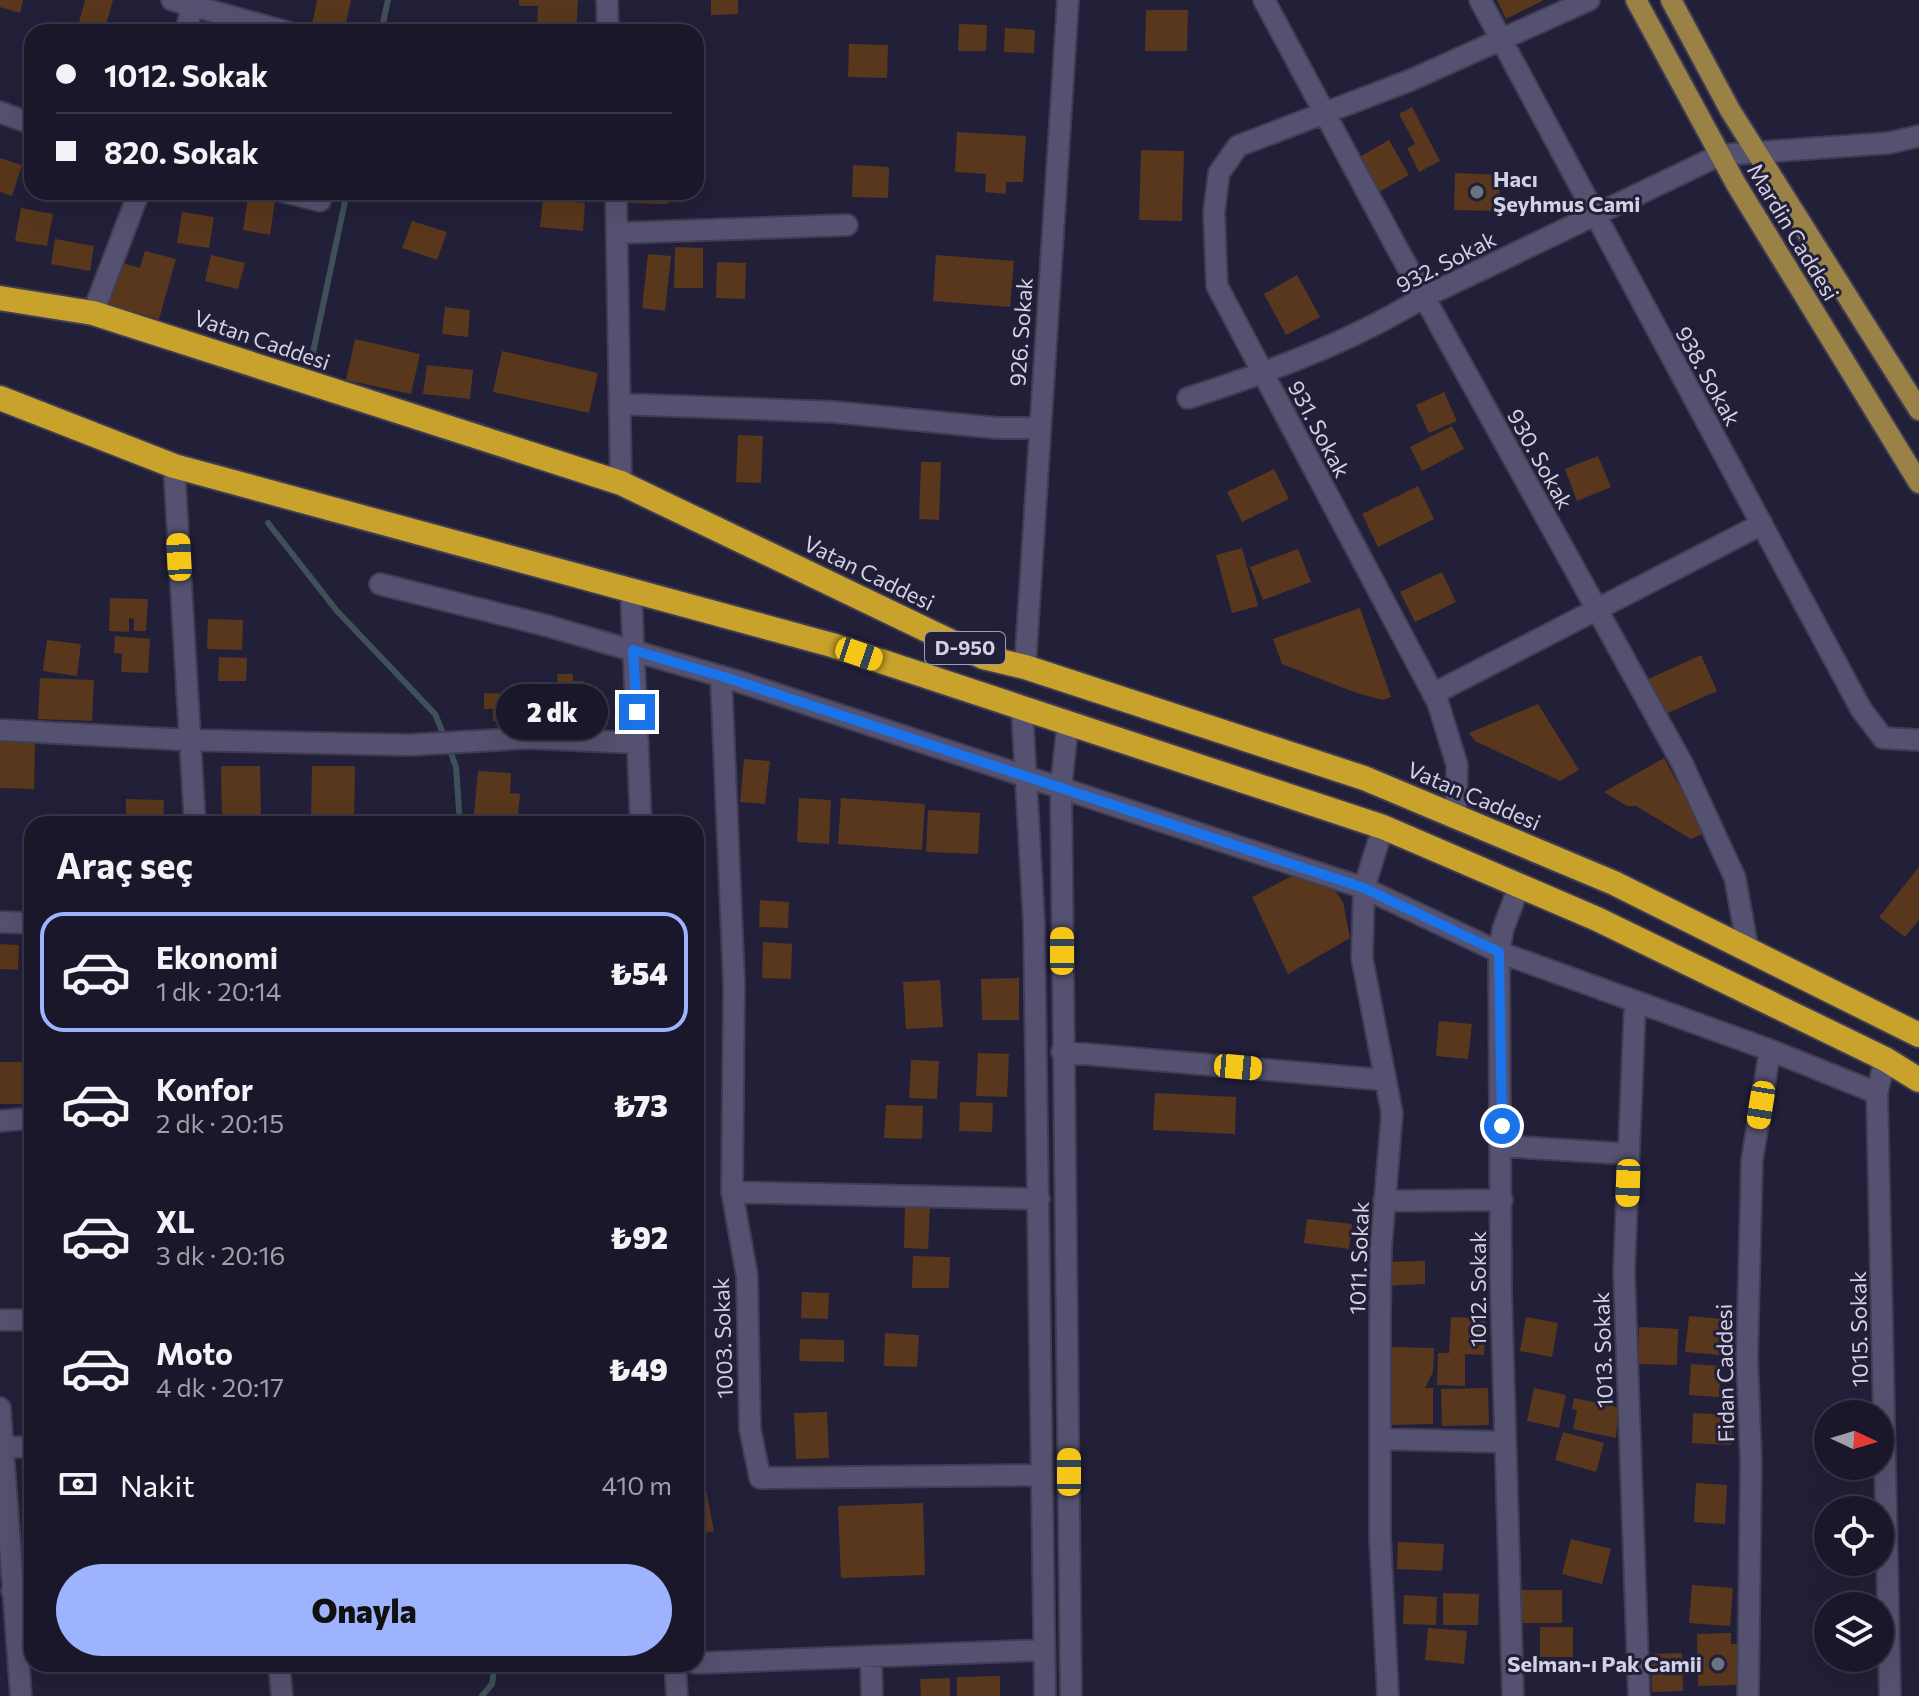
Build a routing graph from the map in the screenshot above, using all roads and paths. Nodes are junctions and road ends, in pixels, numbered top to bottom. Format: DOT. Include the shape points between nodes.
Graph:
graph roads {
  1 [pos="607,0"];
  2 [pos="1068,0"];
  3 [pos="1264,0"];
  4 [pos="1480,0"];
  5 [pos="1589,0"];
  6 [pos="1636,0"];
  7 [pos="1671,0"];
  8 [pos="186,2"];
  9 [pos="186,24"];
  10 [pos="260,24"];
  11 [pos="608,24"];
  12 [pos="1501,40"];
  13 [pos="0,112"];
  14 [pos="1326,115"];
  15 [pos="24,121"];
  16 [pos="1919,136"];
  17 [pos="1757,153"];
  18 [pos="1720,155"];
  19 [pos="136,200"];
  20 [pos="316,200"];
  21 [pos="616,200"];
  22 [pos="320,201"];
  23 [pos="1594,216"];
  24 [pos="847,225"];
  25 [pos="617,233"];
  26 [pos="1424,297"];
  27 [pos="0,298"];
  28 [pos="93,313"];
  29 [pos="1262,374"];
  30 [pos="0,398"];
  31 [pos="1188,398"];
  32 [pos="620,404"];
  33 [pos="1919,410"];
  34 [pos="1038,428"];
  35 [pos="174,466"];
  36 [pos="621,483"];
  37 [pos="1919,483"];
  38 [pos="1762,524"];
  39 [pos="380,584"];
  40 [pos="631,591"];
  41 [pos="1596,613"];
  42 [pos="633,650"];
  43 [pos="1025,667"];
  44 [pos="721,676"];
  45 [pos="1433,694"];
  46 [pos="1022,709"];
  47 [pos="1068,722"];
  48 [pos="0,730"];
  49 [pos="189,740"];
  50 [pos="1919,740"];
  51 [pos="638,743"];
  52 [pos="1025,775"];
  53 [pos="1061,787"];
  54 [pos="194,816"];
  55 [pos="641,816"];
  56 [pos="1456,817"];
  57 [pos="1383,827"];
  58 [pos="1520,884"];
  59 [pos="1364,888"];
  60 [pos="0,922"];
  61 [pos="24,923"];
  62 [pos="1748,950"];
  63 [pos="1499,952"];
  64 [pos="1635,1003"];
  65 [pos="1919,1035"];
  66 [pos="1770,1050"];
  67 [pos="1062,1052"];
  68 [pos="1885,1059"];
  69 [pos="1385,1080"];
  70 [pos="1919,1080"];
  71 [pos="1877,1093"];
  72 [pos="24,1119"];
  73 [pos="0,1121"];
  74 [pos="1502,1146"];
  75 [pos="1629,1154"];
  76 [pos="732,1192"];
  77 [pos="1039,1199"];
  78 [pos="1502,1200"];
  79 [pos="1384,1201"];
  80 [pos="0,1320"];
  81 [pos="24,1320"];
  82 [pos="0,1408"];
  83 [pos="1380,1439"];
  84 [pos="1505,1442"];
  85 [pos="5,1447"];
  86 [pos="24,1447"];
  87 [pos="1041,1475"];
  88 [pos="22,1592"];
  89 [pos="7,1632"];
  90 [pos="1044,1650"];
  91 [pos="871,1657"];
  92 [pos="704,1663"];
  93 [pos="280,1672"];
  94 [pos="676,1672"];
  95 [pos="21,1696"];
  96 [pos="282,1696"];
  97 [pos="677,1696"];
  98 [pos="872,1696"];
  99 [pos="1045,1696"];
  100 [pos="1071,1696"];
  101 [pos="1388,1696"];
  102 [pos="1513,1696"];
  103 [pos="1639,1696"];
  104 [pos="1748,1696"];
  105 [pos="1890,1696"];
  1 -- 11 [label="street"];
  2 -- 34 [label="street, 926. Sokak"];
  3 -- 14 [label="street, 930. Sokak"];
  4 -- 12 [label="street, 938. Sokak"];
  5 -- 12 [label="street, 931. Sokak"];
  6 -- 18 [label="main road, Mardin Caddesi"];
  7 -- 17 [label="main road, Mardin Caddesi"];
  8 -- 9 [label="street"];
  8 -- 10 [label="street"];
  12 -- 14 [label="street, 931. Sokak"];
  12 -- 23 [label="street, 938. Sokak"];
  13 -- 15 [label="street"];
  14 -- 26 [label="street, 930. Sokak"];
  14 -- 29 [label="street, 931. Sokak" via="1238,146 1219,173 1214,212 1217,286"];
  16 -- 17 [label="street"];
  17 -- 18 [label="street"];
  17 -- 33 [label="main road, Mardin Caddesi"];
  18 -- 23 [label="street, 932. Sokak"];
  18 -- 37 [label="main road, Mardin Caddesi"];
  19 -- 28 [label="street"];
  20 -- 22 [label="street"];
  21 -- 25 [label="street"];
  23 -- 26 [label="street, 932. Sokak"];
  23 -- 38 [label="street, 938. Sokak"];
  24 -- 25 [label="street"];
  25 -- 32 [label="street"];
  26 -- 29 [label="street, 932. Sokak" via="1386,320"];
  26 -- 41 [label="street, 930. Sokak"];
  27 -- 28 [label="highway, Vatan Caddesi / D-950"];
  28 -- 36 [label="highway, Vatan Caddesi / D-950"];
  29 -- 31 [label="street, 932. Sokak"];
  29 -- 45 [label="street, 931. Sokak"];
  30 -- 35 [label="highway, D-950"];
  32 -- 34 [label="street" via="835,412"];
  32 -- 36 [label="street"];
  34 -- 43 [label="street, 926. Sokak"];
  35 -- 40 [label="highway, D-950"];
  35 -- 49 [label="street"];
  36 -- 43 [label="highway, Vatan Caddesi / D-950" via="983,657"];
  38 -- 41 [label="street"];
  38 -- 50 [label="street, 938. Sokak" via="1861,709 1883,738"];
  39 -- 42 [label="street"];
  40 -- 42 [label="street"];
  40 -- 46 [label="highway, D-950" via="832,645"];
  41 -- 45 [label="street"];
  41 -- 62 [label="street, 930. Sokak" via="1682,763 1735,878"];
  42 -- 44 [label="street"];
  42 -- 51 [label="street"];
  43 -- 56 [label="highway, Vatan Caddesi / D-950" via="1364,778"];
  44 -- 52 [label="street"];
  44 -- 76 [label="street, 1003. Sokak" via="734,983"];
  45 -- 56 [label="street, 931. Sokak" via="1457,765"];
  46 -- 47 [label="highway, D-950"];
  46 -- 52 [label="street"];
  47 -- 53 [label="street"];
  47 -- 57 [label="highway, D-950"];
  48 -- 49 [label="street"];
  49 -- 51 [label="street" via="409,745 529,738"];
  49 -- 54 [label="street"];
  51 -- 55 [label="street"];
  52 -- 53 [label="street"];
  52 -- 77 [label="street" via="1034,923"];
  53 -- 59 [label="street"];
  53 -- 67 [label="street"];
  56 -- 62 [label="highway, Vatan Caddesi / D-950" via="1614,883"];
  57 -- 58 [label="highway, D-950"];
  57 -- 59 [label="street, 1011. Sokak"];
  58 -- 63 [label="street, 1012. Sokak"];
  58 -- 68 [label="highway, D-950"];
  59 -- 63 [label="street"];
  59 -- 69 [label="street, 1011. Sokak" via="1362,958"];
  60 -- 61 [label="street"];
  62 -- 65 [label="highway, Vatan Caddesi / D-950"];
  63 -- 64 [label="street"];
  63 -- 74 [label="street, 1012. Sokak"];
  64 -- 66 [label="street"];
  64 -- 75 [label="street, 1013. Sokak"];
  66 -- 71 [label="street"];
  66 -- 104 [label="street, Fidan Caddesi" via="1752,1160"];
  67 -- 69 [label="street"];
  67 -- 100 [label="street"];
  68 -- 70 [label="highway, D-950"];
  68 -- 71 [label="street, 1015. Sokak"];
  69 -- 79 [label="street, 1011. Sokak" via="1392,1113"];
  71 -- 105 [label="street, 1015. Sokak"];
  72 -- 73 [label="street"];
  74 -- 75 [label="street"];
  74 -- 78 [label="street, 1012. Sokak"];
  75 -- 103 [label="street, 1013. Sokak" via="1624,1271"];
  76 -- 77 [label="street"];
  76 -- 87 [label="street, 1003. Sokak" via="747,1276 750,1429 760,1478"];
  77 -- 87 [label="street"];
  78 -- 79 [label="street"];
  78 -- 84 [label="street, 1012. Sokak"];
  79 -- 83 [label="street, 1011. Sokak"];
  80 -- 81 [label="street"];
  82 -- 85 [label="street"];
  83 -- 84 [label="street"];
  83 -- 101 [label="street, 1011. Sokak"];
  84 -- 102 [label="street, 1012. Sokak"];
  85 -- 86 [label="street"];
  85 -- 88 [label="street"];
  87 -- 90 [label="street"];
  88 -- 89 [label="street"];
  89 -- 95 [label="street"];
  90 -- 91 [label="street"];
  90 -- 99 [label="street"];
  91 -- 92 [label="street"];
  91 -- 98 [label="street"];
  93 -- 96 [label="street"];
  94 -- 97 [label="street"];
}
